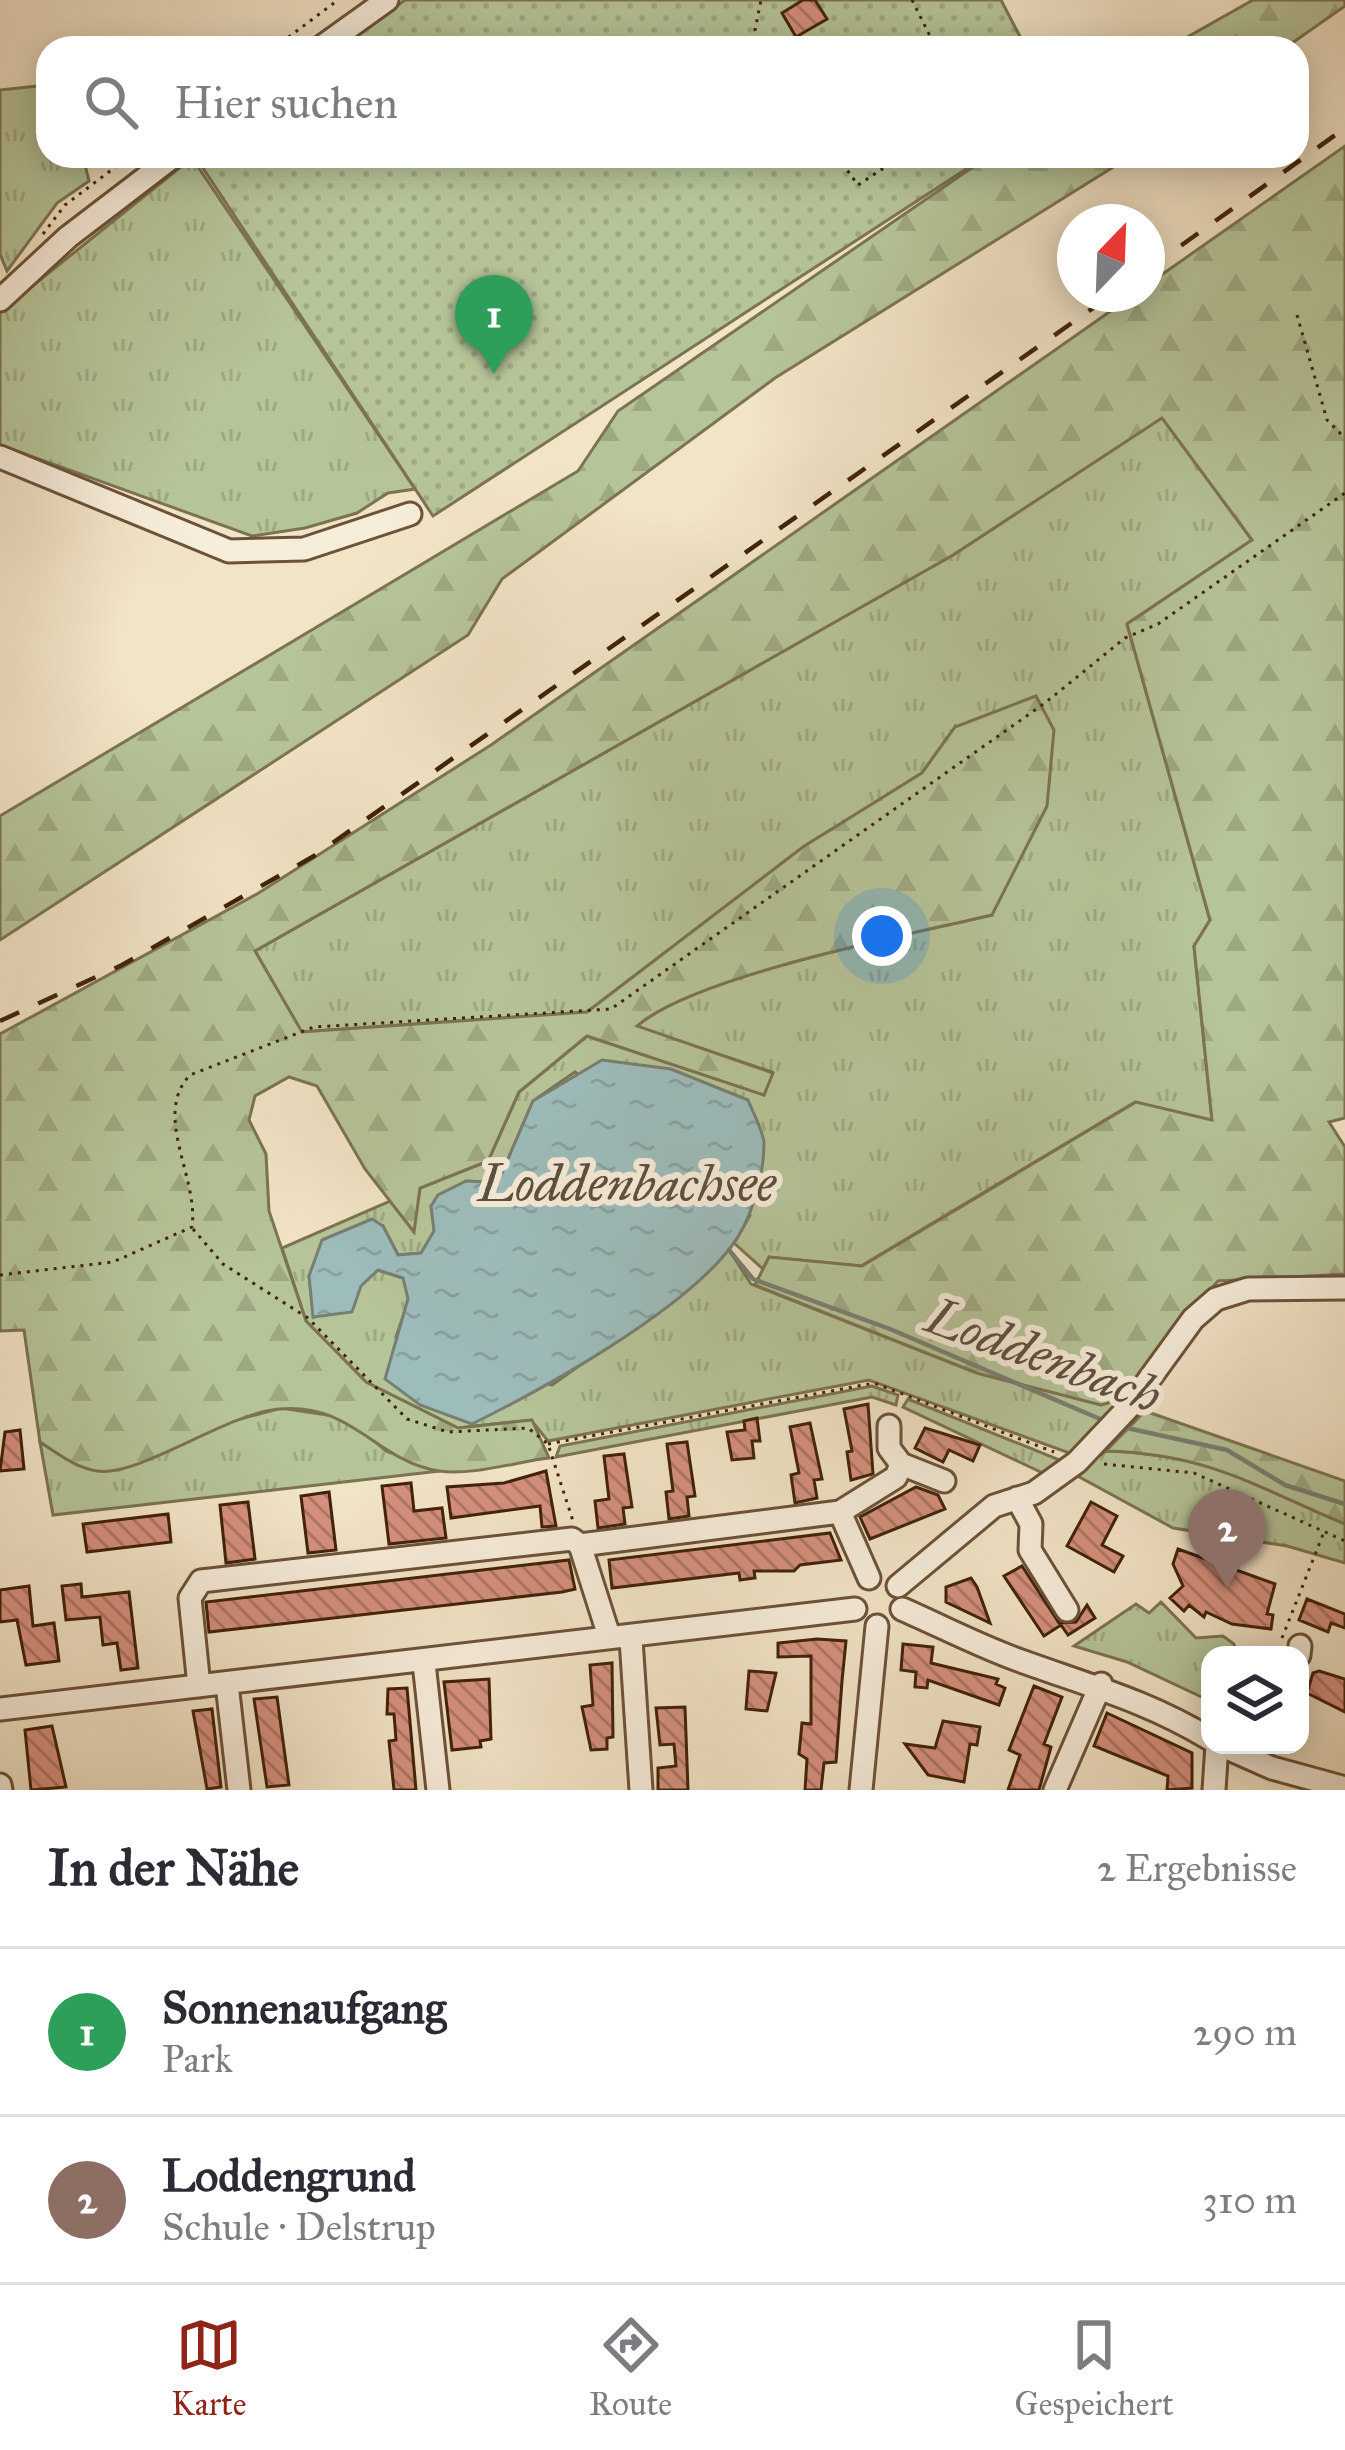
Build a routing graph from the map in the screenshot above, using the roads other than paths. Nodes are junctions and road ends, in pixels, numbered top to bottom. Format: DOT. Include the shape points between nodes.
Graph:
graph roads {
  1 [pos="387,0"];
  2 [pos="337,36"];
  3 [pos="158,168"];
  4 [pos="0,300"];
  5 [pos="0,457"];
  6 [pos="410,514"];
  7 [pos="1345,1288"];
  8 [pos="892,1419"];
  9 [pos="901,1464"];
  10 [pos="944,1481"];
  11 [pos="1017,1498"];
  12 [pos="840,1512"];
  13 [pos="579,1543"];
  14 [pos="869,1578"];
  15 [pos="898,1586"];
  16 [pos="855,1609"];
  17 [pos="902,1609"];
  18 [pos="1067,1610"];
  19 [pos="877,1626"];
  20 [pos="620,1637"];
  21 [pos="424,1663"];
  22 [pos="227,1684"];
  23 [pos="1100,1684"];
  24 [pos="199,1686"];
  25 [pos="0,1709"];
  26 [pos="1201,1733"];
  27 [pos="1218,1754"];
  28 [pos="1240,1754"];
  29 [pos="1276,1754"];
  30 [pos="1272,1768"];
  31 [pos="1345,1788"];
  32 [pos="239,1790"];
  33 [pos="439,1790"];
  34 [pos="641,1790"];
  35 [pos="861,1790"];
  36 [pos="1055,1790"];
  37 [pos="1214,1790"];
  1 -- 2 [label="street"];
  3 -- 4 [label="street"];
  5 -- 6 [label="street" via="229,551 304,549"];
  7 -- 11 [label="street" via="1248,1289 1216,1299 1077,1462"];
  8 -- 9 [label="street" via="890,1448"];
  9 -- 10 [label="street"];
  9 -- 12 [label="street" via="896,1478"];
  11 -- 15 [label="street" via="994,1506"];
  11 -- 18 [label="street" via="1031,1524 1030,1550"];
  12 -- 13 [label="street"];
  12 -- 14 [label="street"];
  13 -- 20 [label="street"];
  13 -- 24 [label="street" via="201,1581 190,1598"];
  14 -- 15 [label="street"];
  14 -- 16 [label="street" via="856,1591"];
  15 -- 17 [label="street"];
  16 -- 19 [label="street"];
  16 -- 20 [label="street"];
  17 -- 19 [label="street"];
  17 -- 23 [label="street" via="1021,1661"];
  19 -- 35 [label="street"];
  20 -- 21 [label="street"];
  20 -- 34 [label="street"];
  21 -- 22 [label="street"];
  21 -- 33 [label="street"];
  22 -- 24 [label="street"];
  22 -- 32 [label="street"];
  23 -- 26 [label="street"];
  23 -- 36 [label="street"];
  24 -- 25 [label="street"];
  27 -- 37 [label="street"];
  28 -- 30 [label="street"];
  29 -- 30 [label="street"];
  30 -- 31 [label="street"];
}
